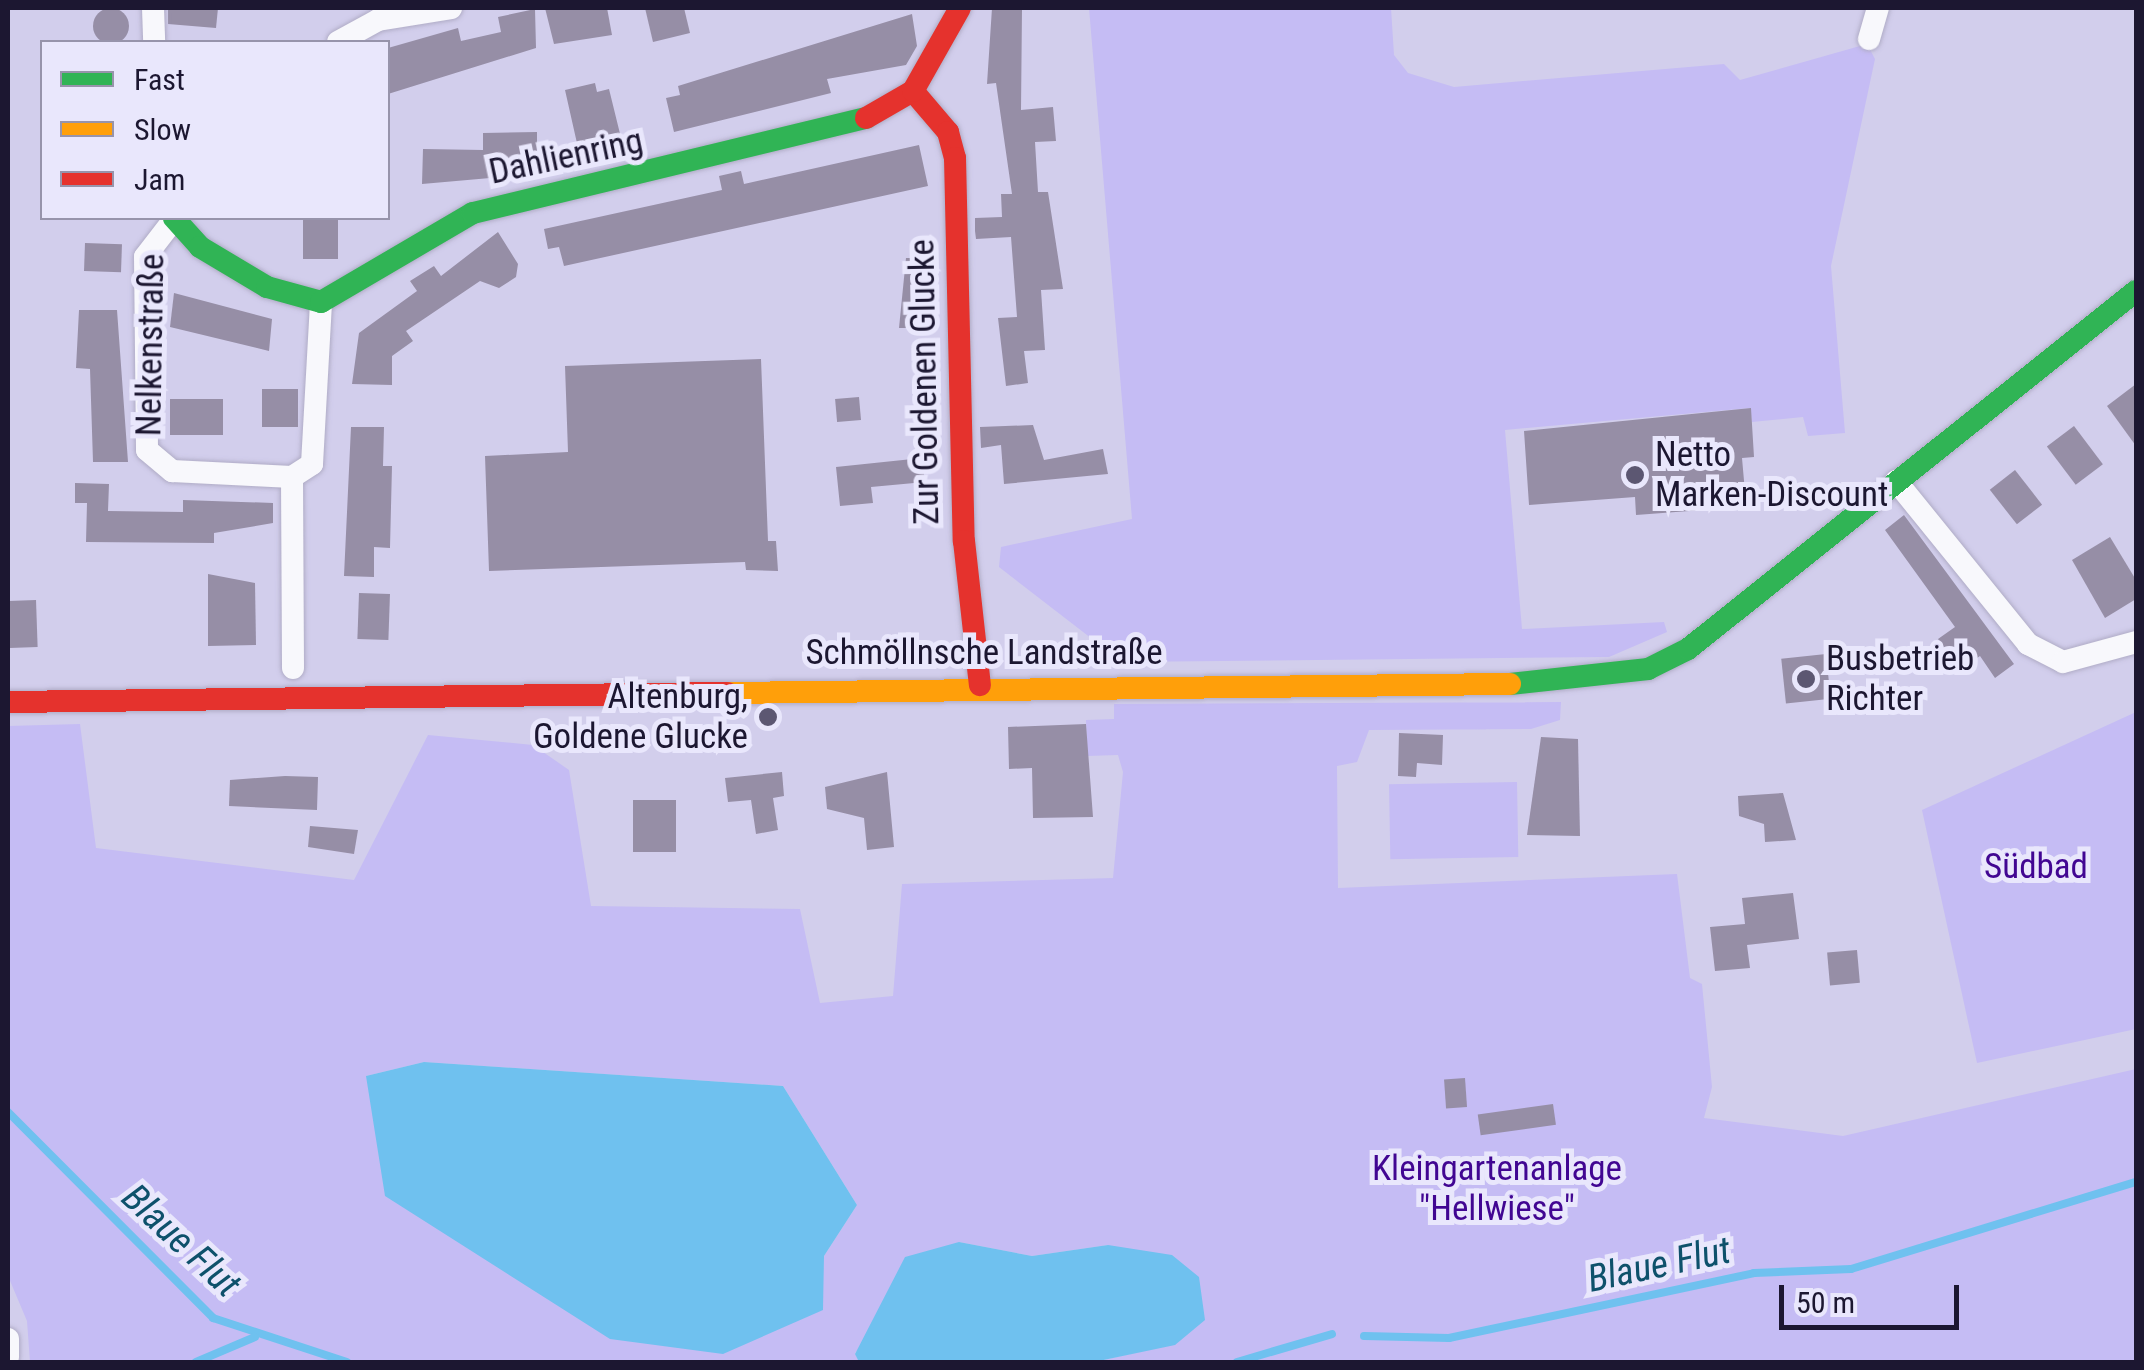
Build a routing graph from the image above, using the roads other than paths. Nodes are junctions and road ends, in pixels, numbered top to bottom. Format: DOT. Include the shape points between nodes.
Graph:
graph roads {
  1 [pos="154,8"];
  2 [pos="452,8"];
  3 [pos="960,8"];
  4 [pos="1878,8"];
  5 [pos="1869,39"];
  6 [pos="154,40"];
  7 [pos="342,40"];
  8 [pos="913,90"];
  9 [pos="172,220"];
  10 [pos="176,220"];
  11 [pos="2136,291"];
  12 [pos="321,302"];
  13 [pos="292,477"];
  14 [pos="1896,481"];
  15 [pos="2136,642"];
  16 [pos="292,668"];
  17 [pos="980,686"];
  18 [pos="8,702"];
  19 [pos="8,1338"];
  20 [pos="8,1357"];
  1 -- 6 [label="street"];
  2 -- 7 [label="street" via="378,20"];
  3 -- 8 [label="main road, Dahlienring"];
  4 -- 5 [label="street"];
  8 -- 12 [label="main road, Dahlienring" via="853,126 473,213"];
  8 -- 17 [label="main road, Zur Goldenen Glucke" via="948,132 955,158 964,541"];
  9 -- 13 [label="street, Nelkenstraße" via="145,256 147,450 172,471"];
  10 -- 12 [label="main road" via="200,247 267,287"];
  11 -- 14 [label="main road, Schmöllnsche Landstraße"];
  12 -- 13 [label="street" via="317,448"];
  13 -- 16 [label="street"];
  14 -- 15 [label="street" via="2028,644 2063,662"];
  14 -- 17 [label="main road, Schmöllnsche Landstraße" via="1688,649 1648,668 1563,683"];
  17 -- 18 [label="main road, Schmöllnsche Landstraße"];
  19 -- 20 [label="street"];
}
